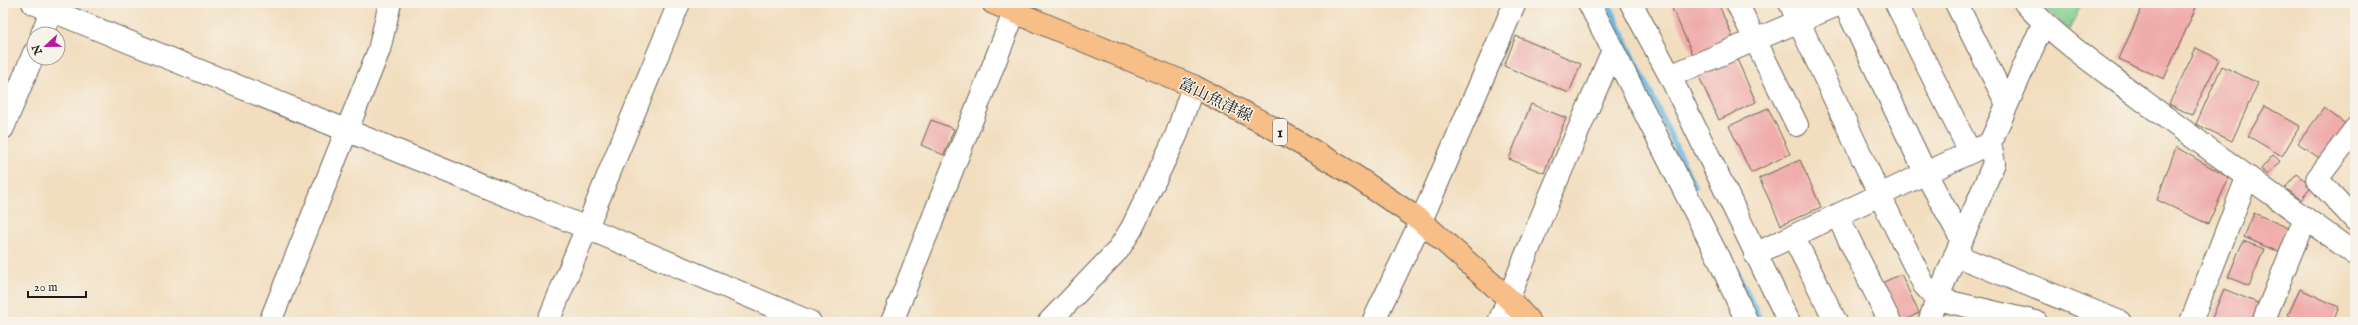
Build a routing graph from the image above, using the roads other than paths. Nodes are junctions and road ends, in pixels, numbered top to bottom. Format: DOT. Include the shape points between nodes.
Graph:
graph roads {
  1 [pos="390,3"];
  2 [pos="679,3"];
  3 [pos="993,3"];
  4 [pos="1515,3"];
  5 [pos="1589,3"];
  6 [pos="1631,3"];
  7 [pos="1737,3"];
  8 [pos="1843,3"];
  9 [pos="1896,3"];
  10 [pos="1956,3"];
  11 [pos="2025,3"];
  12 [pos="46,6"];
  13 [pos="1016,8"];
  14 [pos="1795,12"];
  15 [pos="2043,24"];
  16 [pos="43,26"];
  17 [pos="1755,40"];
  18 [pos="1613,50"];
  19 [pos="29,66"];
  20 [pos="1670,76"];
  21 [pos="1193,86"];
  22 [pos="2007,104"];
  23 [pos="1798,125"];
  24 [pos="3,128"];
  25 [pos="348,132"];
  26 [pos="2352,141"];
  27 [pos="1990,142"];
  28 [pos="1970,152"];
  29 [pos="1925,172"];
  30 [pos="2247,178"];
  31 [pos="1879,194"];
  32 [pos="1837,215"];
  33 [pos="2305,218"];
  34 [pos="2355,220"];
  35 [pos="1421,221"];
  36 [pos="587,228"];
  37 [pos="1794,236"];
  38 [pos="1959,247"];
  39 [pos="1756,254"];
  40 [pos="2355,254"];
  41 [pos="1509,299"];
  42 [pos="1937,299"];
  43 [pos="1056,319"];
  44 [pos="897,320"];
  45 [pos="270,322"];
  46 [pos="548,322"];
  47 [pos="810,322"];
  48 [pos="1373,322"];
  49 [pos="1500,322"];
  50 [pos="1530,322"];
  51 [pos="1747,322"];
  52 [pos="1789,322"];
  53 [pos="1836,322"];
  54 [pos="1890,322"];
  55 [pos="1929,322"];
  56 [pos="2036,322"];
  57 [pos="2120,322"];
  58 [pos="2191,322"];
  59 [pos="2263,322"];
  1 -- 25 [label="street" via="379,50"];
  2 -- 36 [label="street"];
  3 -- 13 [label="main road, 富山魚津線 / 1"];
  4 -- 35 [label="street"];
  5 -- 18 [label="street"];
  6 -- 20 [label="street"];
  7 -- 17 [label="street"];
  8 -- 14 [label="street"];
  8 -- 29 [label="street"];
  9 -- 28 [label="street"];
  10 -- 22 [label="street"];
  11 -- 15 [label="street"];
  12 -- 16 [label="street"];
  12 -- 25 [label="street"];
  13 -- 21 [label="main road, 富山魚津線 / 1"];
  13 -- 44 [label="street"];
  14 -- 17 [label="street"];
  14 -- 31 [label="street"];
  15 -- 22 [label="street"];
  15 -- 30 [label="street"];
  17 -- 20 [label="street"];
  17 -- 23 [label="street"];
  18 -- 41 [label="street"];
  18 -- 51 [label="street" via="1718,257"];
  19 -- 24 [label="street"];
  20 -- 39 [label="street"];
  21 -- 35 [label="main road, 富山魚津線 / 1" via="1346,170"];
  21 -- 43 [label="street" via="1176,136 1132,228 1118,250"];
  22 -- 27 [label="street"];
  25 -- 36 [label="street"];
  25 -- 45 [label="street"];
  26 -- 34 [label="street" via="2317,179"];
  27 -- 28 [label="street"];
  27 -- 38 [label="street" via="1994,163"];
  28 -- 29 [label="street"];
  29 -- 31 [label="street"];
  29 -- 38 [label="street"];
  30 -- 33 [label="street"];
  30 -- 58 [label="street"];
  31 -- 32 [label="street"];
  31 -- 42 [label="street" via="1924,286"];
  32 -- 37 [label="street"];
  32 -- 54 [label="street"];
  33 -- 40 [label="street"];
  33 -- 59 [label="street"];
  35 -- 41 [label="main road, 富山魚津線 / 1"];
  35 -- 48 [label="street"];
  36 -- 46 [label="street"];
  36 -- 47 [label="street"];
  37 -- 39 [label="street"];
  37 -- 53 [label="street"];
  38 -- 42 [label="street"];
  38 -- 57 [label="street"];
  39 -- 52 [label="street"];
  41 -- 49 [label="street"];
  41 -- 50 [label="main road, 富山魚津線 / 1"];
  42 -- 55 [label="street"];
  42 -- 56 [label="street"];
}
